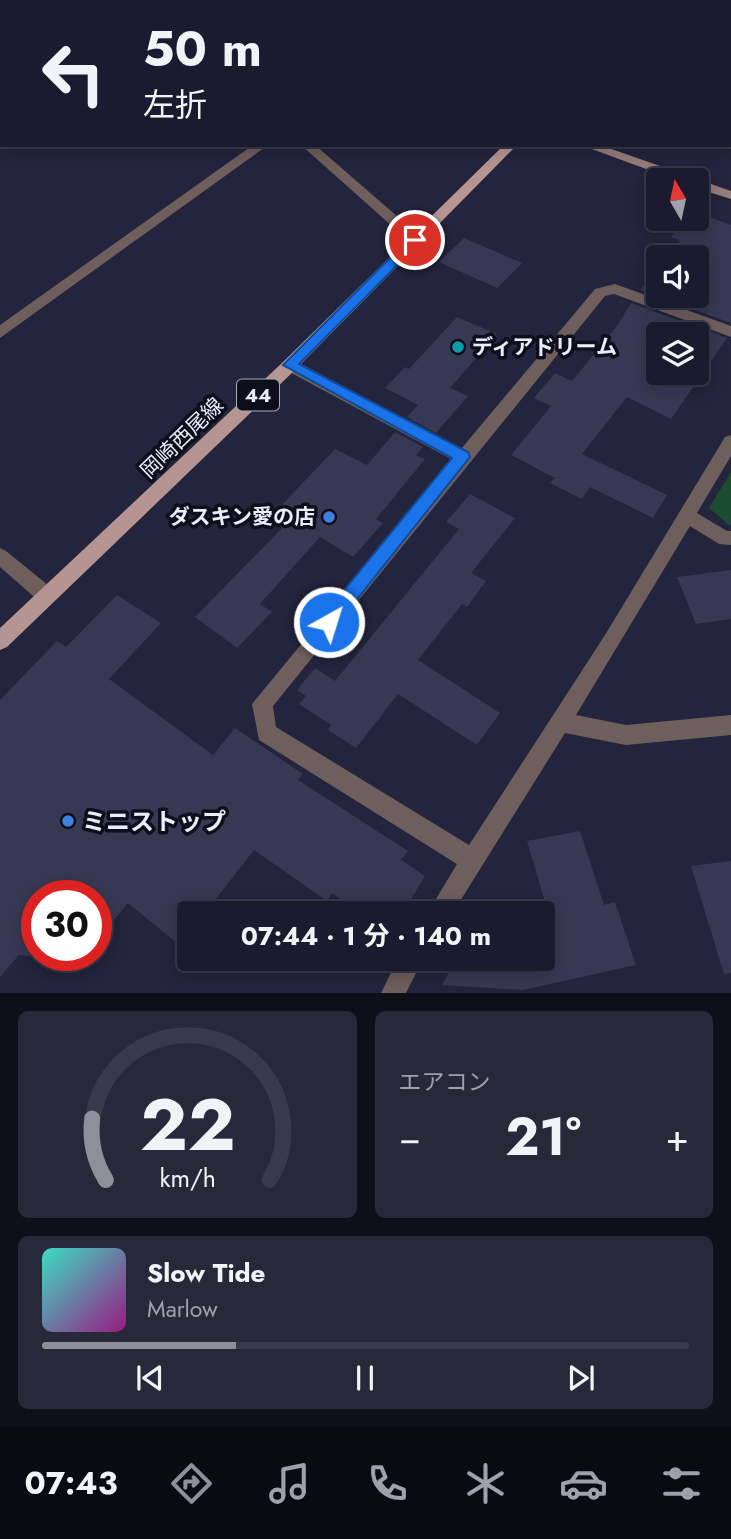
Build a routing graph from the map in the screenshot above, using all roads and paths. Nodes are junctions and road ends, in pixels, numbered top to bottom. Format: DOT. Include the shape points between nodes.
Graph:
graph roads {
  1 [pos="259,147"];
  2 [pos="309,147"];
  3 [pos="509,147"];
  4 [pos="593,147"];
  5 [pos="653,168"];
  6 [pos="709,187"];
  7 [pos="731,195"];
  8 [pos="415,240"];
  9 [pos="731,332"];
  10 [pos="0,333"];
  11 [pos="290,365"];
  12 [pos="731,442"];
  13 [pos="463,457"];
  14 [pos="687,516"];
  15 [pos="731,538"];
  16 [pos="0,556"];
  17 [pos="47,596"];
  18 [pos="0,641"];
  19 [pos="560,722"];
  20 [pos="731,725"];
  21 [pos="472,860"];
  22 [pos="446,901"];
  23 [pos="405,971"];
  24 [pos="393,993"];
  1 -- 10 [label="street"];
  2 -- 8 [label="street"];
  3 -- 8 [label="main road, 岡崎西尾線 / 44"];
  4 -- 5 [label="main road"];
  6 -- 7 [label="main road"];
  8 -- 11 [label="main road, 岡崎西尾線 / 44"];
  9 -- 13 [label="street" via="607,289 591,302"];
  11 -- 13 [label="street"];
  11 -- 17 [label="main road, 岡崎西尾線 / 44"];
  12 -- 14 [label="street"];
  13 -- 21 [label="street" via="262,704 266,733"];
  14 -- 15 [label="street" via="725,539"];
  14 -- 19 [label="street"];
  16 -- 17 [label="street"];
  17 -- 18 [label="main road, 岡崎西尾線 / 44"];
  19 -- 20 [label="street" via="626,735"];
  19 -- 21 [label="street"];
  21 -- 22 [label="street"];
  23 -- 24 [label="street"];
}
